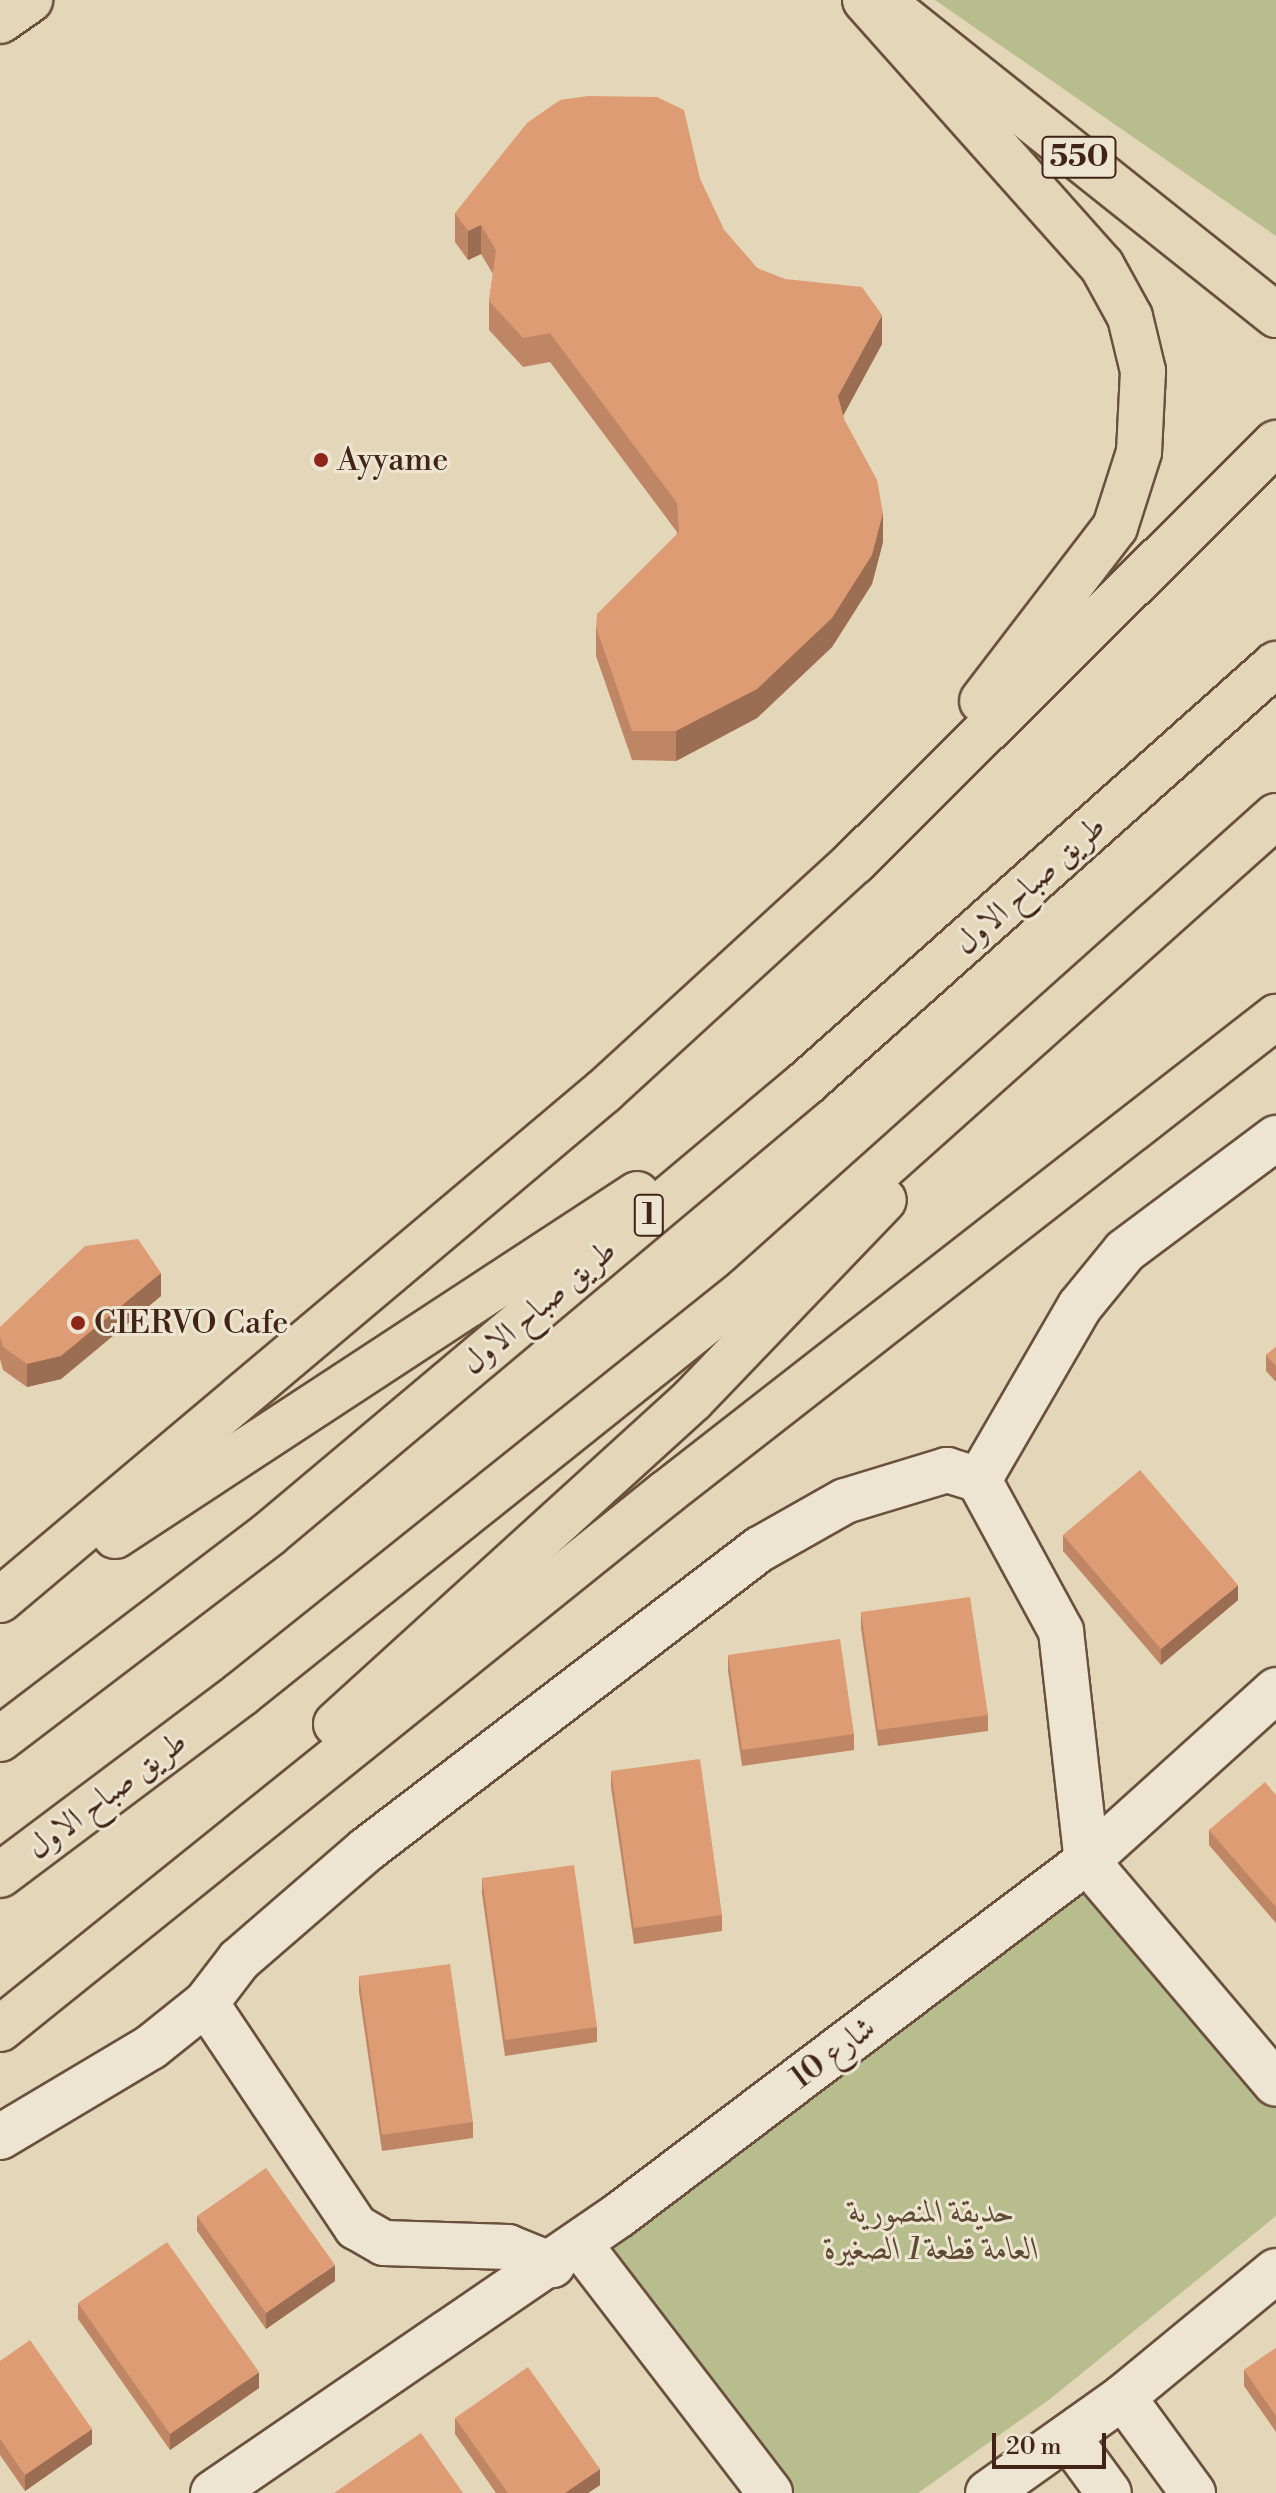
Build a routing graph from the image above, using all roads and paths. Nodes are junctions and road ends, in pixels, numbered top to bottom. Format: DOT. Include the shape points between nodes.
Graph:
graph roads {
  1 [pos="20,0"];
  2 [pos="30,0"];
  3 [pos="865,0"];
  4 [pos="880,0"];
  5 [pos="0,20"];
  6 [pos="1276,315"];
  7 [pos="1276,443"];
  8 [pos="1276,664"];
  9 [pos="1276,816"];
  10 [pos="854,862"];
  11 [pos="1275,1018"];
  12 [pos="997,1069"];
  13 [pos="806,1083"];
  14 [pos="1276,1138"];
  15 [pos="979,1480"];
  16 [pos="0,1600"];
  17 [pos="0,1611"];
  18 [pos="1276,1690"];
  19 [pos="0,1739"];
  20 [pos="1087,1861"];
  21 [pos="0,1875"];
  22 [pos="206,2003"];
  23 [pos="4,2025"];
  24 [pos="1276,2084"];
  25 [pos="0,2137"];
  26 [pos="566,2255"];
  27 [pos="1276,2271"];
  28 [pos="1123,2397"];
  29 [pos="1068,2437"];
  30 [pos="213,2493"];
  31 [pos="770,2493"];
  32 [pos="988,2493"];
  33 [pos="1109,2493"];
  34 [pos="1193,2493"];
  1 -- 5 [label="main road"];
  2 -- 5 [label="main road"];
  3 -- 10 [label="main road" via="1102,266 1134,331 1145,397 1132,483 1101,550"];
  4 -- 6 [label="main road, 550"];
  7 -- 10 [label="main road"];
  8 -- 13 [label="main road, طريق صباح الاول / 1"];
  9 -- 12 [label="main road, طريق صباح الاول"];
  10 -- 16 [label="main road" via="441,1233"];
  11 -- 23 [label="main road" via="666,1493"];
  12 -- 21 [label="main road, طريق صباح الاول" via="746,1290 549,1451 241,1694"];
  12 -- 23 [label="main road" via="856,1233 692,1400"];
  13 -- 17 [label="main road"];
  13 -- 19 [label="main road, طريق صباح الاول / 1" via="269,1534"];
  14 -- 15 [label="street" via="1125,1251 1080,1306"];
  15 -- 20 [label="street" via="1061,1631"];
  15 -- 22 [label="street" via="947,1470 860,1497 760,1549 366,1850 239,1960"];
  18 -- 20 [label="street, شارع 10"];
  20 -- 24 [label="street"];
  20 -- 26 [label="street, شارع 10"];
  22 -- 25 [label="street" via="110,2074"];
  22 -- 26 [label="street" via="356,2227 384,2243 508,2247"];
  26 -- 30 [label="street, شارع 10"];
  26 -- 31 [label="street"];
  27 -- 28 [label="street"];
  28 -- 29 [label="street"];
  28 -- 34 [label="street"];
  29 -- 32 [label="street"];
  29 -- 33 [label="street"];
}
